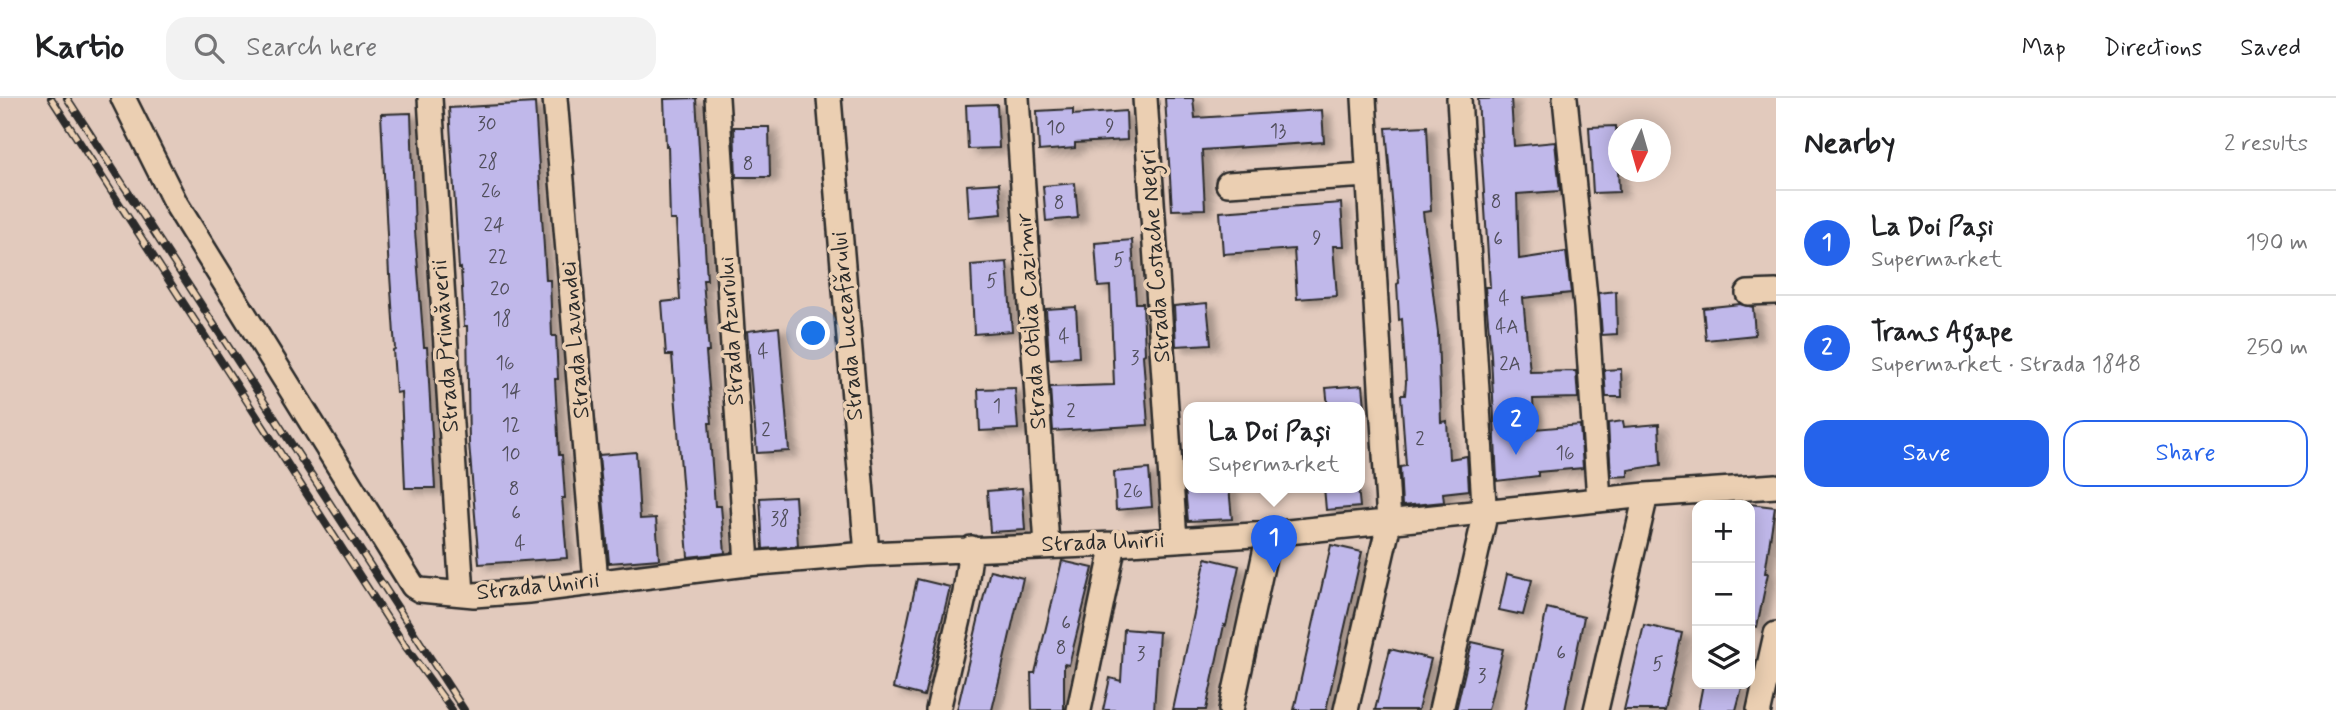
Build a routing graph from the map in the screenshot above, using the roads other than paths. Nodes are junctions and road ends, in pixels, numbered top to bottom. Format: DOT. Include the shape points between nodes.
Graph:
graph roads {
  1 [pos="430,98"];
  2 [pos="555,98"];
  3 [pos="717,98"];
  4 [pos="830,98"];
  5 [pos="1017,98"];
  6 [pos="1145,98"];
  7 [pos="1364,98"];
  8 [pos="1460,98"];
  9 [pos="1565,98"];
  10 [pos="130,102"];
  11 [pos="1367,175"];
  12 [pos="1228,184"];
  13 [pos="1776,292"];
  14 [pos="1748,293"];
  15 [pos="1776,486"];
  16 [pos="1646,495"];
  17 [pos="1600,500"];
  18 [pos="1481,512"];
  19 [pos="1389,523"];
  20 [pos="1269,534"];
  21 [pos="1175,540"];
  22 [pos="1114,544"];
  23 [pos="1047,545"];
  24 [pos="971,548"];
  25 [pos="867,554"];
  26 [pos="747,564"];
  27 [pos="596,582"];
  28 [pos="462,594"];
  29 [pos="1776,634"];
  30 [pos="1765,707"];
  31 [pos="938,710"];
  32 [pos="1079,710"];
  33 [pos="1231,710"];
  34 [pos="1346,710"];
  35 [pos="1441,710"];
  36 [pos="1597,710"];
  1 -- 28 [label="street, Strada Primăverii"];
  2 -- 27 [label="street, Strada Lavandei"];
  3 -- 26 [label="street, Strada Azurului"];
  4 -- 25 [label="street, Strada Luceafǎrului"];
  5 -- 23 [label="street, Strada Otilia Cazimir"];
  6 -- 21 [label="street, Strada Costache Negri"];
  7 -- 11 [label="street"];
  8 -- 18 [label="street"];
  9 -- 17 [label="street"];
  10 -- 28 [label="street, Strada Unirii" via="176,204 413,586"];
  11 -- 12 [label="street"];
  11 -- 19 [label="street"];
  13 -- 14 [label="street"];
  15 -- 16 [label="street, Strada Unirii"];
  16 -- 17 [label="street, Strada Unirii"];
  16 -- 36 [label="street"];
  17 -- 18 [label="street, Strada Unirii"];
  18 -- 19 [label="street, Strada Unirii"];
  18 -- 35 [label="street" via="1484,520"];
  19 -- 20 [label="street, Strada Unirii"];
  19 -- 34 [label="street"];
  20 -- 21 [label="street, Strada Unirii"];
  20 -- 33 [label="street"];
  21 -- 22 [label="street, Strada Unirii"];
  22 -- 23 [label="street, Strada Unirii"];
  22 -- 32 [label="street"];
  23 -- 24 [label="street, Strada Unirii"];
  24 -- 25 [label="street, Strada Unirii"];
  24 -- 31 [label="street"];
  25 -- 26 [label="street, Strada Unirii"];
  26 -- 27 [label="street, Strada Unirii"];
  27 -- 28 [label="street, Strada Unirii"];
  29 -- 30 [label="street"];
}
